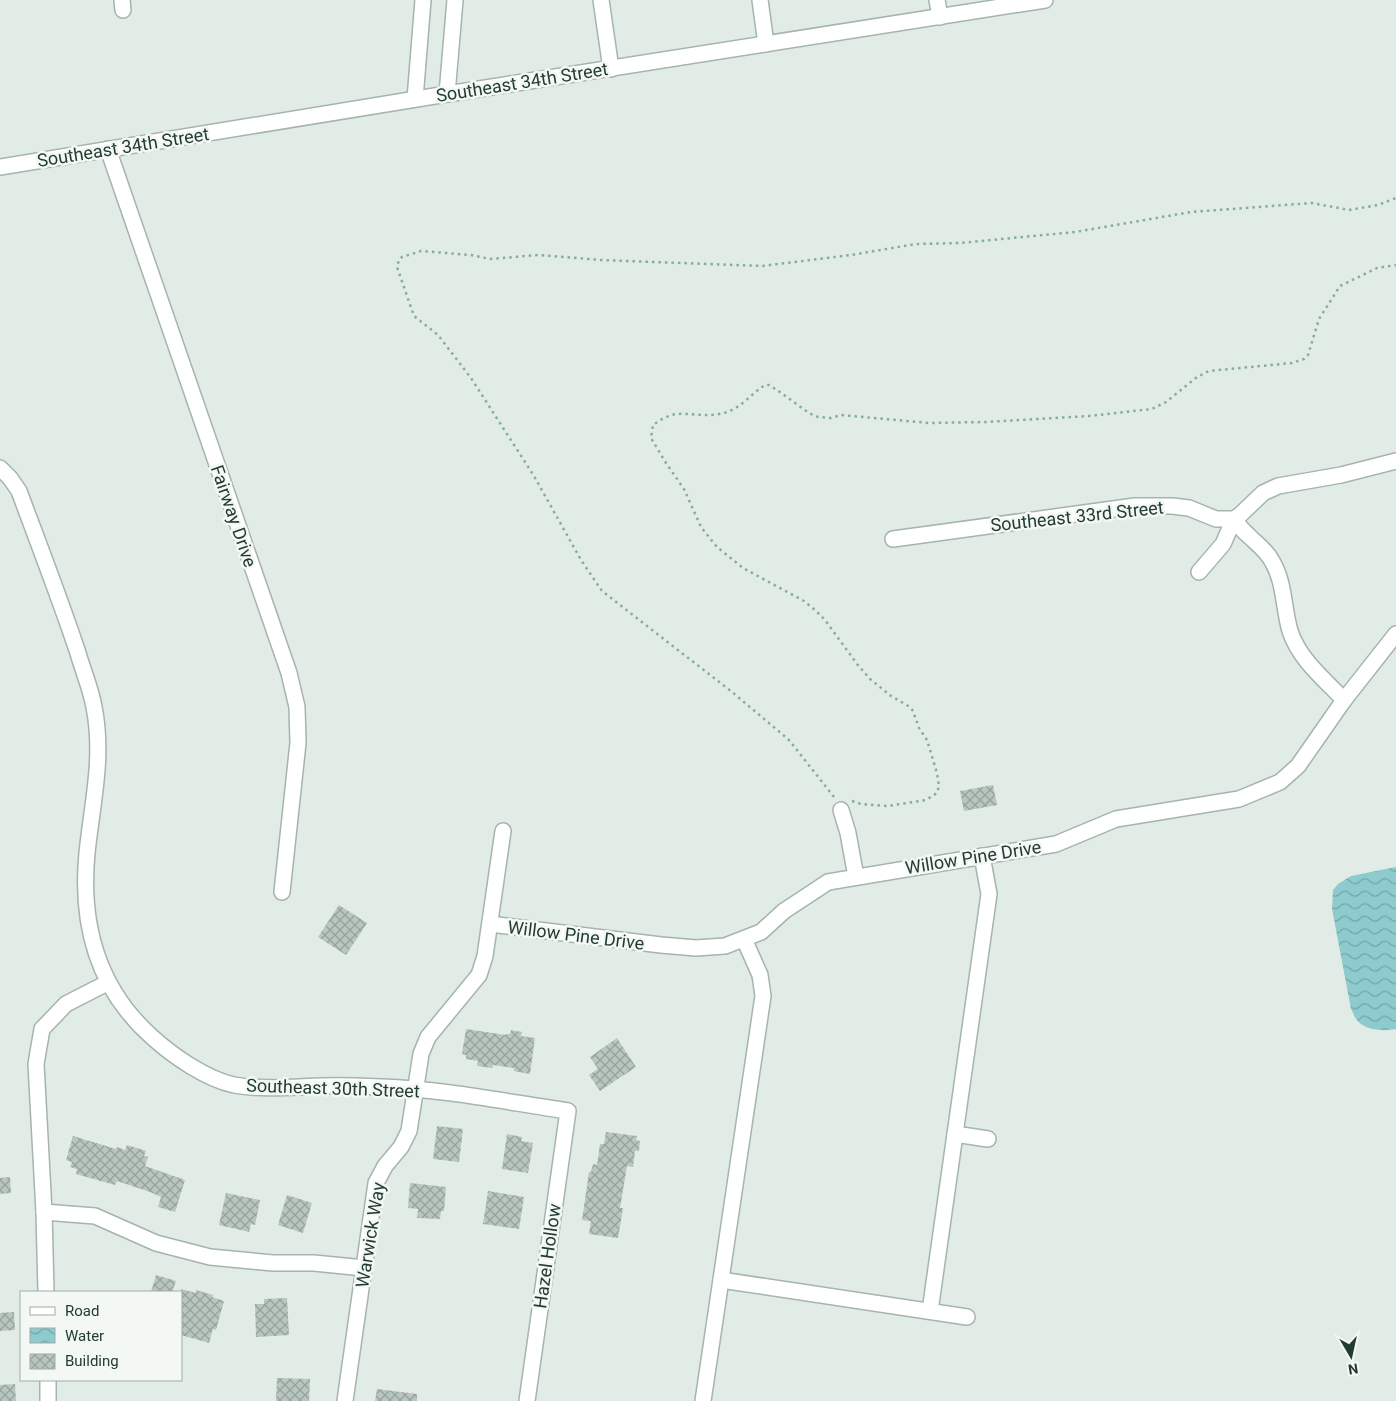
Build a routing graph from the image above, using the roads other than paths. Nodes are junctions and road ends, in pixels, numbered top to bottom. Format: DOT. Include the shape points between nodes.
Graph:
graph roads {
  1 [pos="423,0"];
  2 [pos="454,0"];
  3 [pos="601,0"];
  4 [pos="760,0"];
  5 [pos="937,0"];
  6 [pos="1045,0"];
  7 [pos="940,17"];
  8 [pos="766,44"];
  9 [pos="611,68"];
  10 [pos="447,94"];
  11 [pos="415,99"];
  12 [pos="108,149"];
  13 [pos="0,167"];
  14 [pos="1396,461"];
  15 [pos="0,468"];
  16 [pos="1234,519"];
  17 [pos="893,539"];
  18 [pos="1199,572"];
  19 [pos="1396,634"];
  20 [pos="1344,700"];
  21 [pos="845,803"];
  22 [pos="503,831"];
  23 [pos="982,856"];
  24 [pos="856,877"];
  25 [pos="282,892"];
  26 [pos="490,924"];
  27 [pos="744,939"];
  28 [pos="107,982"];
  29 [pos="416,1088"];
  30 [pos="568,1111"];
  31 [pos="955,1134"];
  32 [pos="988,1139"];
  33 [pos="44,1212"];
  34 [pos="364,1268"];
  35 [pos="721,1280"];
  36 [pos="46,1291"];
  37 [pos="930,1311"];
  38 [pos="968,1317"];
  39 [pos="48,1381"];
  40 [pos="48,1401"];
  41 [pos="345,1401"];
  42 [pos="527,1401"];
  43 [pos="704,1401"];
  1 -- 11 [label="street"];
  2 -- 10 [label="street"];
  3 -- 9 [label="street"];
  4 -- 8 [label="street"];
  5 -- 7 [label="street"];
  6 -- 7 [label="street, Southeast 34th Street"];
  7 -- 8 [label="street, Southeast 34th Street"];
  8 -- 9 [label="street, Southeast 34th Street"];
  9 -- 10 [label="street, Southeast 34th Street"];
  10 -- 11 [label="street, Southeast 34th Street"];
  11 -- 12 [label="street, Southeast 34th Street"];
  12 -- 13 [label="street, Southeast 34th Street"];
  12 -- 25 [label="street, Fairway Drive" via="289,673 297,708 298,743"];
  14 -- 16 [label="street" via="1278,486 1264,493"];
  15 -- 28 [label="street, Southeast 30th Street" via="19,491 67,618 94,706 98,767 85,895 89,928"];
  16 -- 17 [label="street, Southeast 33rd Street" via="1216,519 1189,508 1135,506"];
  16 -- 18 [label="street" via="1223,544"];
  16 -- 20 [label="street" via="1260,545 1278,572 1290,632 1297,647"];
  19 -- 20 [label="street, Willow Pine Drive"];
  20 -- 23 [label="street, Willow Pine Drive" via="1298,766 1280,782 1240,799 1116,819 1056,844"];
  21 -- 24 [label="street"];
  22 -- 26 [label="street, Warwick Way"];
  23 -- 24 [label="street, Willow Pine Drive"];
  23 -- 31 [label="street" via="989,894"];
  24 -- 27 [label="street, Willow Pine Drive" via="828,882 784,911 761,932"];
  26 -- 27 [label="street, Willow Pine Drive" via="687,947 726,946"];
  26 -- 29 [label="street, Warwick Way" via="479,975 428,1037 421,1054"];
  27 -- 35 [label="street" via="760,974 763,996"];
  28 -- 29 [label="street, Southeast 30th Street" via="135,1022 168,1052 204,1073 232,1084 270,1088"];
  28 -- 33 [label="street" via="66,1004 42,1029 36,1064"];
  29 -- 30 [label="street, Southeast 30th Street"];
  29 -- 34 [label="street, Warwick Way" via="409,1132 384,1166 376,1183"];
  30 -- 42 [label="street, Hazel Hollow"];
  31 -- 32 [label="street"];
  31 -- 37 [label="street"];
  33 -- 34 [label="street" via="94,1216 156,1243 210,1258"];
  33 -- 36 [label="street"];
  34 -- 41 [label="street, Warwick Way"];
  35 -- 37 [label="street"];
  35 -- 43 [label="street"];
  37 -- 38 [label="street"];
  39 -- 40 [label="street"];
}
